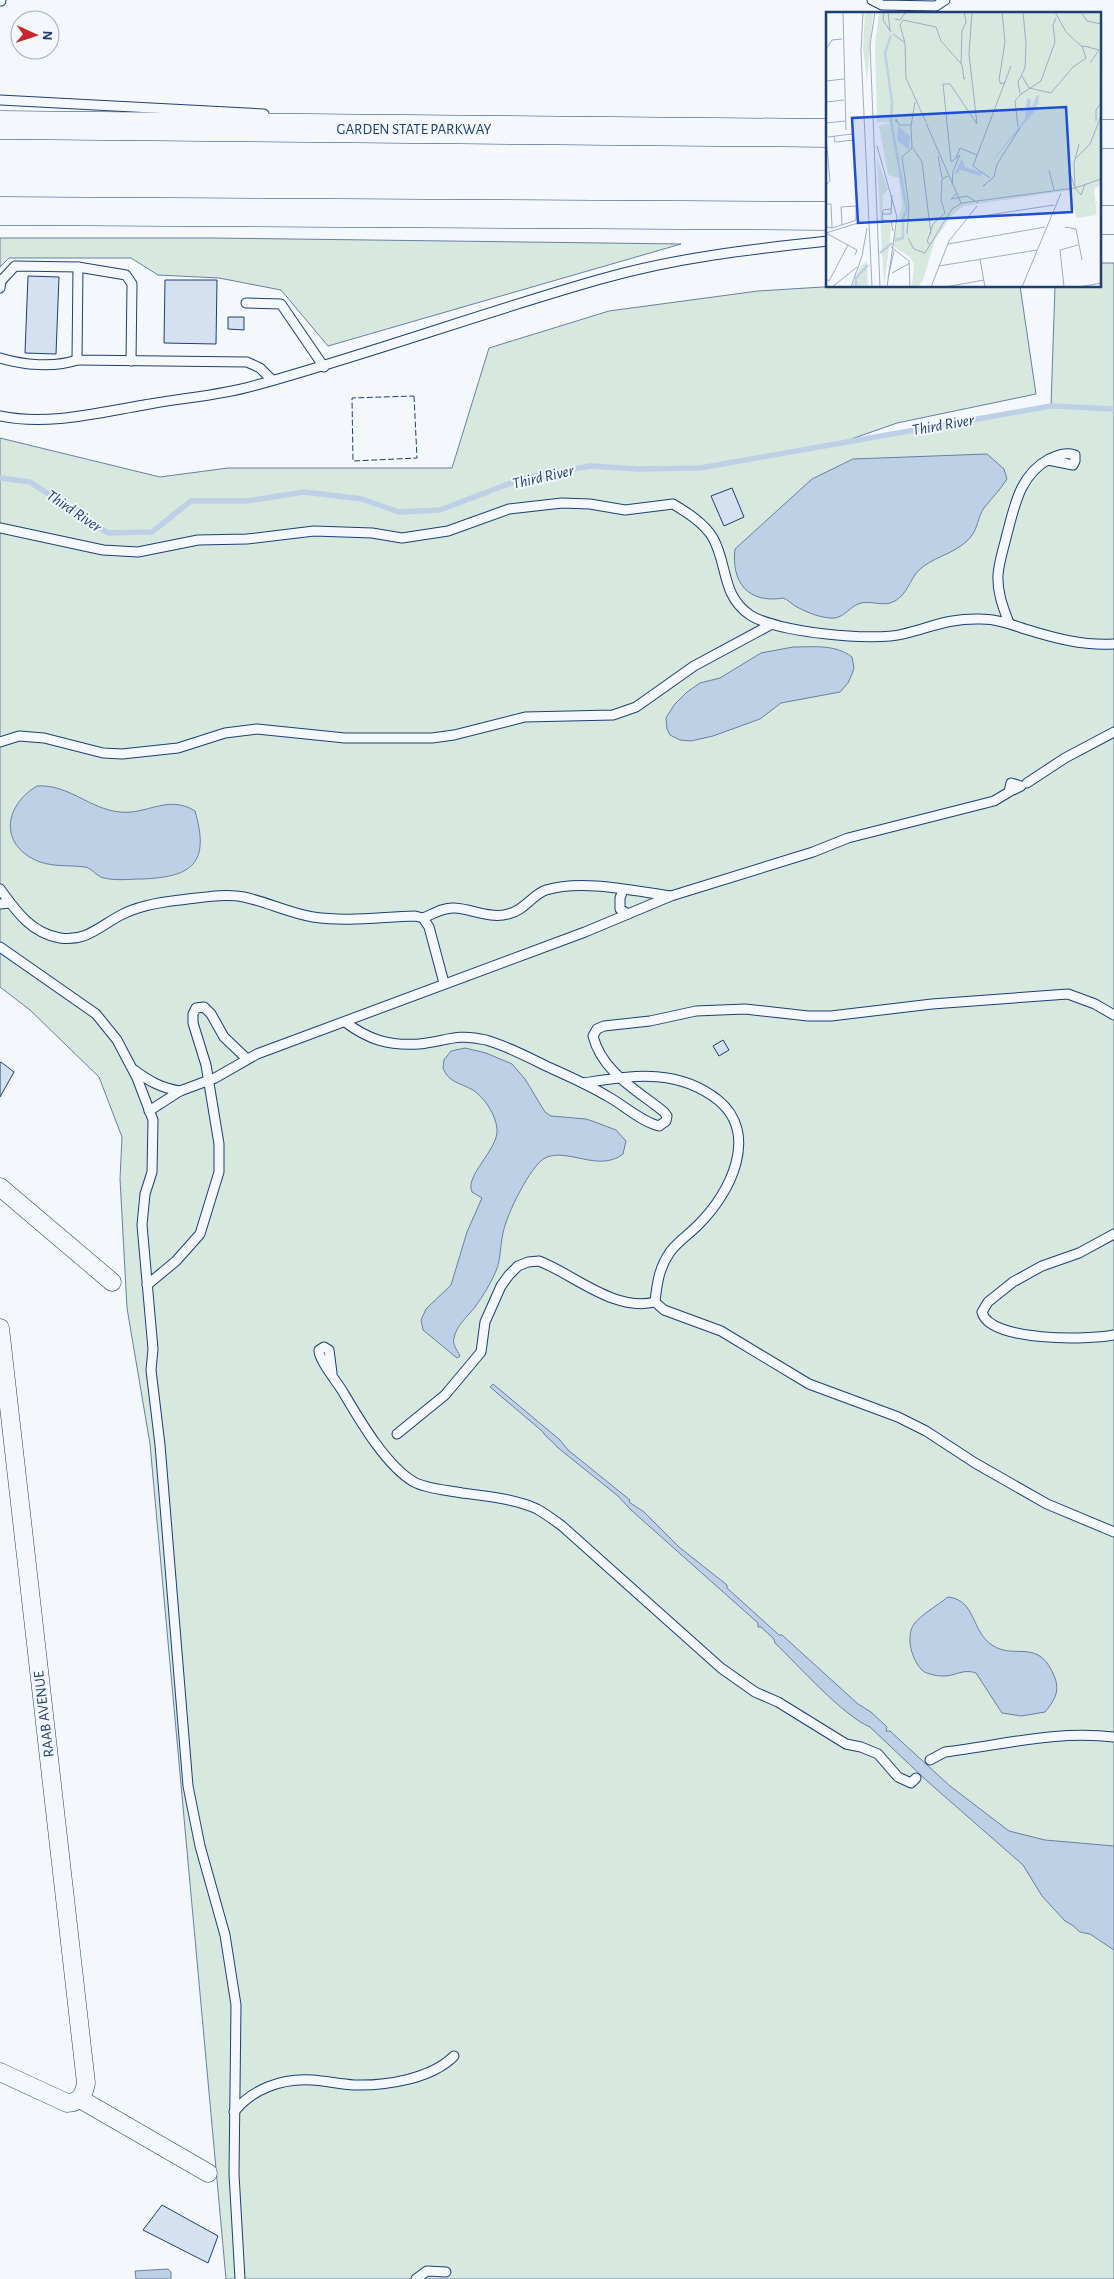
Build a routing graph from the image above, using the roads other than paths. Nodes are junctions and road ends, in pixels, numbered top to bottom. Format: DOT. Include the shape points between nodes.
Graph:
graph roads {
  1 [pos="872,0"];
  2 [pos="945,0"];
  3 [pos="0,100"];
  4 [pos="277,115"];
  5 [pos="346,119"];
  6 [pos="0,125"];
  7 [pos="564,130"];
  8 [pos="826,133"];
  9 [pos="0,211"];
  10 [pos="826,216"];
  11 [pos="826,242"];
  12 [pos="78,267"];
  13 [pos="0,288"];
  14 [pos="246,303"];
  15 [pos="0,358"];
  16 [pos="77,360"];
  17 [pos="130,361"];
  18 [pos="324,367"];
  19 [pos="272,380"];
  20 [pos="0,416"];
  21 [pos="1048,460"];
  22 [pos="0,528"];
  23 [pos="998,595"];
  24 [pos="989,619"];
  25 [pos="1009,623"];
  26 [pos="772,624"];
  27 [pos="1114,644"];
  28 [pos="1114,732"];
  29 [pos="0,742"];
  30 [pos="1027,783"];
  31 [pos="1013,790"];
  32 [pos="0,889"];
  33 [pos="623,890"];
  34 [pos="671,896"];
  35 [pos="10,903"];
  36 [pos="0,904"];
  37 [pos="628,914"];
  38 [pos="423,918"];
  39 [pos="0,947"];
  40 [pos="444,983"];
  41 [pos="1114,1015"];
  42 [pos="345,1022"];
  43 [pos="247,1059"];
  44 [pos="132,1069"];
  45 [pos="620,1078"];
  46 [pos="208,1080"];
  47 [pos="583,1083"];
  48 [pos="180,1091"];
  49 [pos="149,1111"];
  50 [pos="0,1187"];
  51 [pos="1114,1234"];
  52 [pos="112,1282"];
  53 [pos="147,1285"];
  54 [pos="655,1302"];
  55 [pos="0,1328"];
  56 [pos="1114,1336"];
  57 [pos="332,1373"];
  58 [pos="397,1434"];
  59 [pos="1114,1532"];
  60 [pos="1114,1737"];
  61 [pos="930,1760"];
  62 [pos="916,1778"];
  63 [pos="454,2056"];
  64 [pos="0,2072"];
  65 [pos="80,2099"];
  66 [pos="234,2112"];
  67 [pos="208,2172"];
  68 [pos="446,2272"];
  69 [pos="240,2279"];
  70 [pos="416,2279"];
  1 -- 2 [label="lane" via="882,5 936,6"];
  3 -- 4 [label="lane"];
  5 -- 7 [label="lane"];
  6 -- 7 [label="highway, GARDEN STATE PARKWAY"];
  7 -- 8 [label="highway, GARDEN STATE PARKWAY"];
  9 -- 10 [label="highway"];
  11 -- 18 [label="lane" via="746,249 668,262 600,280"];
  12 -- 13 [label="lane" via="15,266 1,281"];
  12 -- 16 [label="lane"];
  12 -- 17 [label="lane" via="126,275 132,284"];
  14 -- 18 [label="lane" via="281,304"];
  15 -- 16 [label="lane" via="17,363 66,364"];
  16 -- 17 [label="lane"];
  17 -- 19 [label="lane" via="248,362"];
  18 -- 19 [label="lane"];
  19 -- 20 [label="lane" via="224,392 82,416 41,419"];
  21 -- 23 [label="lane" via="1031,472 1017,496 998,574"];
  22 -- 26 [label="lane" via="103,550 138,552 198,540 247,539 314,531 372,533 402,538 448,531 509,509 562,503 625,510 673,504 697,519 710,534 725,580 740,606 750,615"];
  23 -- 24 [label="lane" via="997,610"];
  23 -- 25 [label="lane"];
  24 -- 25 [label="lane"];
  24 -- 26 [label="lane" via="941,622 888,637 838,635"];
  25 -- 27 [label="lane" via="1075,643"];
  26 -- 29 [label="lane" via="688,670 636,707 613,715 525,717 432,738 345,738 256,729 226,733 178,748 122,754 103,753 44,738 19,736"];
  28 -- 30 [label="lane"];
  31 -- 34 [label="lane" via="1021,786 1011,783 1009,792 994,801 848,838"];
  32 -- 35 [label="lane"];
  33 -- 34 [label="lane"];
  33 -- 37 [label="lane" via="620,909"];
  33 -- 38 [label="lane" via="562,887 544,890 519,910 506,915 454,908"];
  34 -- 37 [label="lane"];
  35 -- 36 [label="lane"];
  35 -- 38 [label="lane" via="36,929 58,938 77,939 88,936 123,914 142,908 166,902 229,896 242,896 313,917 343,920"];
  37 -- 40 [label="lane"];
  38 -- 40 [label="lane"];
  39 -- 44 [label="lane" via="96,1014 117,1040"];
  40 -- 42 [label="lane"];
  41 -- 45 [label="lane" via="1068,994 932,1004 830,1016 745,1009 696,1011 597,1029 593,1036 599,1053"];
  42 -- 43 [label="lane"];
  42 -- 47 [label="lane" via="363,1035 386,1043 420,1044 458,1036 494,1042"];
  43 -- 46 [label="lane"];
  43 -- 46 [label="lane" via="224,1037 211,1014 204,1008 196,1008 192,1014 193,1023"];
  44 -- 48 [label="lane" via="165,1089"];
  44 -- 49 [label="lane"];
  45 -- 47 [label="lane"];
  45 -- 47 [label="lane" via="664,1112 667,1116 664,1125 653,1125"];
  45 -- 54 [label="lane" via="657,1075 692,1084 721,1103 731,1116 737,1133 737,1164 731,1182 702,1222 671,1250 661,1268"];
  46 -- 48 [label="lane"];
  46 -- 53 [label="lane" via="219,1172 208,1212 192,1245"];
  48 -- 49 [label="lane"];
  49 -- 53 [label="lane" via="153,1120 152,1172 145,1194 142,1225"];
  50 -- 52 [label="street"];
  51 -- 56 [label="lane" via="1013,1282 988,1302 982,1312 987,1322 1013,1334 1071,1338"];
  53 -- 66 [label="lane" via="153,1349 151,1370 188,1786 200,1846 225,1934 236,2005"];
  54 -- 58 [label="lane" via="628,1303 539,1261 518,1266 501,1286 493,1304 481,1352 445,1395"];
  54 -- 59 [label="lane" via="664,1310 730,1336 809,1384 898,1417 926,1431 989,1472 1047,1504"];
  55 -- 65 [label="street, RAAB AVENUE" via="86,2078"];
  57 -- 62 [label="lane" via="359,1420 405,1476 426,1486 535,1508 562,1526 731,1676 846,1744 878,1754 901,1780 910,1783"];
  60 -- 61 [label="lane" via="1058,1734 945,1752"];
  63 -- 66 [label="lane" via="424,2075 377,2084 351,2085 311,2080 285,2082 252,2094"];
  64 -- 65 [label="street" via="62,2102 72,2103"];
  65 -- 67 [label="street"];
  66 -- 69 [label="lane"];
  68 -- 70 [label="lane" via="427,2271"];
}
